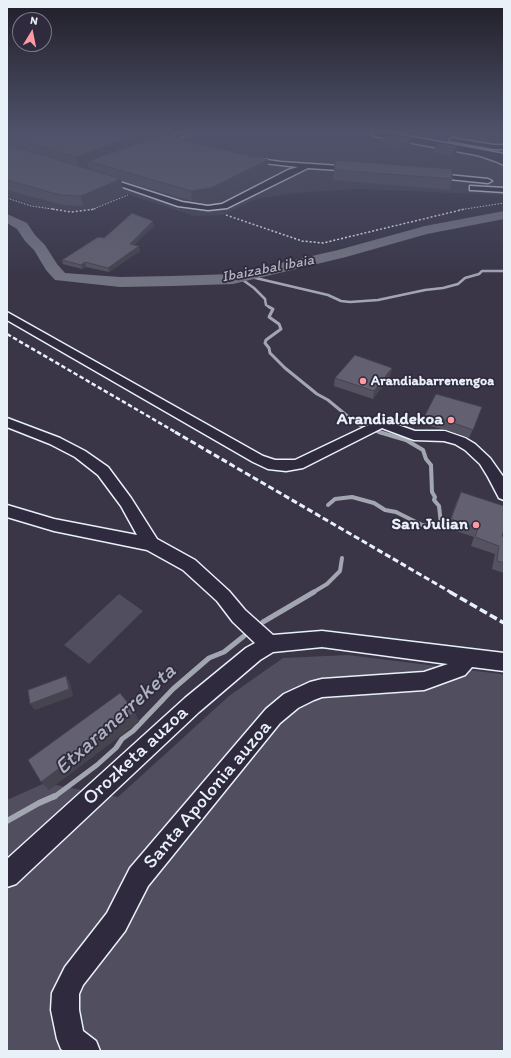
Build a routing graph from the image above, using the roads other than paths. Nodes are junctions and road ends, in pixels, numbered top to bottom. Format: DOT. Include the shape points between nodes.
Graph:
graph roads {
  1 [pos="102,182"];
  2 [pos="106,182"];
  3 [pos="271,182"];
  4 [pos="462,182"];
  5 [pos="504,190"];
  6 [pos="224,206"];
  7 [pos="7,316"];
  8 [pos="7,422"];
  9 [pos="504,494"];
  10 [pos="7,511"];
  11 [pos="151,544"];
  12 [pos="270,644"];
  13 [pos="467,659"];
  14 [pos="504,662"];
  15 [pos="7,875"];
  16 [pos="86,1051"];
  1 -- 6 [label="street" via="170,208 191,212 214,212"];
  2 -- 6 [label="street" via="194,207"];
  3 -- 6 [label="street"];
  4 -- 5 [label="street" via="467,187"];
  7 -- 9 [label="street" via="258,459 273,465 298,464 380,423 414,435 445,436 460,441 485,461"];
  8 -- 11 [label="street" via="55,441 80,454 103,471 126,502"];
  10 -- 11 [label="street" via="54,525"];
  11 -- 12 [label="street" via="189,565"];
  12 -- 13 [label="street" via="322,639"];
  12 -- 15 [label="street, Orozketa auzoa" via="253,654 192,705"];
  13 -- 14 [label="street"];
  13 -- 16 [label="street, Santa Apolonia auzoa" via="458,669 424,681 349,685 316,690 291,701 273,716 139,877 116,922 74,976 66,993 65,1010 71,1039"];
}
